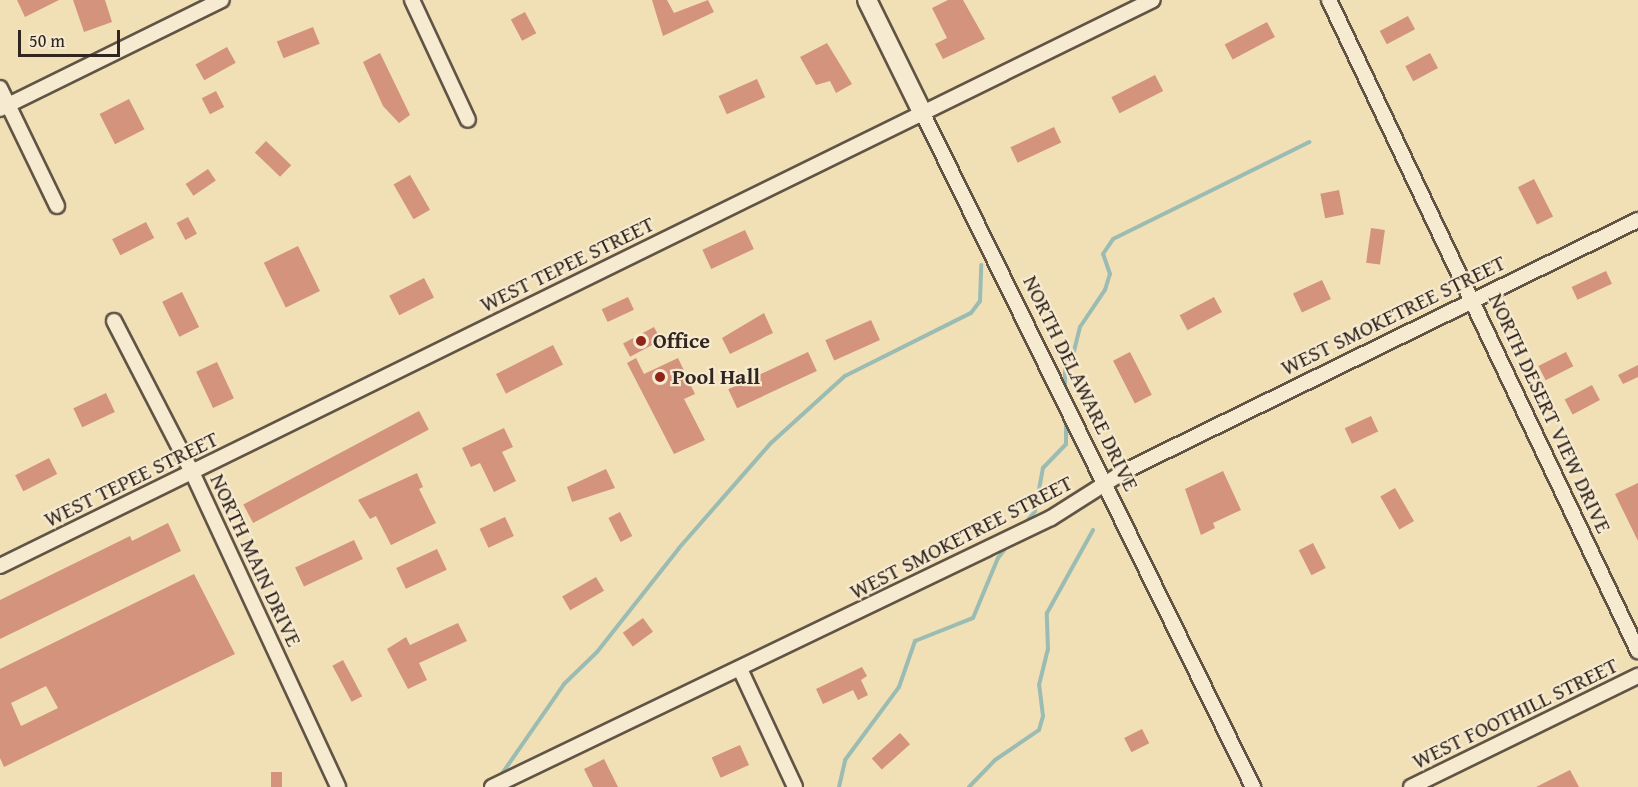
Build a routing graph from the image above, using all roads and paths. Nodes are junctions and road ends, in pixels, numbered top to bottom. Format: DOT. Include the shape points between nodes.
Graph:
graph roads {
  1 [pos="222,0"];
  2 [pos="412,0"];
  3 [pos="867,0"];
  4 [pos="1153,0"];
  5 [pos="1329,0"];
  6 [pos="0,88"];
  7 [pos="4,107"];
  8 [pos="923,114"];
  9 [pos="468,120"];
  10 [pos="57,206"];
  11 [pos="1638,220"];
  12 [pos="1474,299"];
  13 [pos="114,321"];
  14 [pos="192,472"];
  15 [pos="1104,485"];
  16 [pos="0,566"];
  17 [pos="1638,651"];
  18 [pos="740,669"];
  19 [pos="1638,676"];
  20 [pos="338,787"];
  21 [pos="492,787"];
  22 [pos="795,787"];
  23 [pos="1253,787"];
  24 [pos="1412,787"];
  1 -- 7 [label="street"];
  2 -- 9 [label="street"];
  3 -- 8 [label="street, NORTH DELAWARE DRIVE"];
  4 -- 8 [label="street, WEST TEPEE STREET"];
  5 -- 12 [label="street, NORTH DESERT VIEW DRIVE"];
  6 -- 7 [label="street"];
  7 -- 10 [label="street"];
  8 -- 14 [label="street, WEST TEPEE STREET"];
  8 -- 15 [label="street, NORTH DELAWARE DRIVE"];
  11 -- 12 [label="street, WEST SMOKETREE STREET"];
  12 -- 15 [label="street, WEST SMOKETREE STREET"];
  12 -- 17 [label="street, NORTH DESERT VIEW DRIVE"];
  13 -- 14 [label="street, NORTH MAIN DRIVE"];
  14 -- 16 [label="street, WEST TEPEE STREET"];
  14 -- 20 [label="street, NORTH MAIN DRIVE"];
  15 -- 18 [label="street, WEST SMOKETREE STREET" via="1052,518"];
  15 -- 23 [label="street, NORTH DELAWARE DRIVE"];
  18 -- 21 [label="street, WEST SMOKETREE STREET"];
  18 -- 22 [label="street"];
  19 -- 24 [label="street, WEST FOOTHILL STREET"];
}
